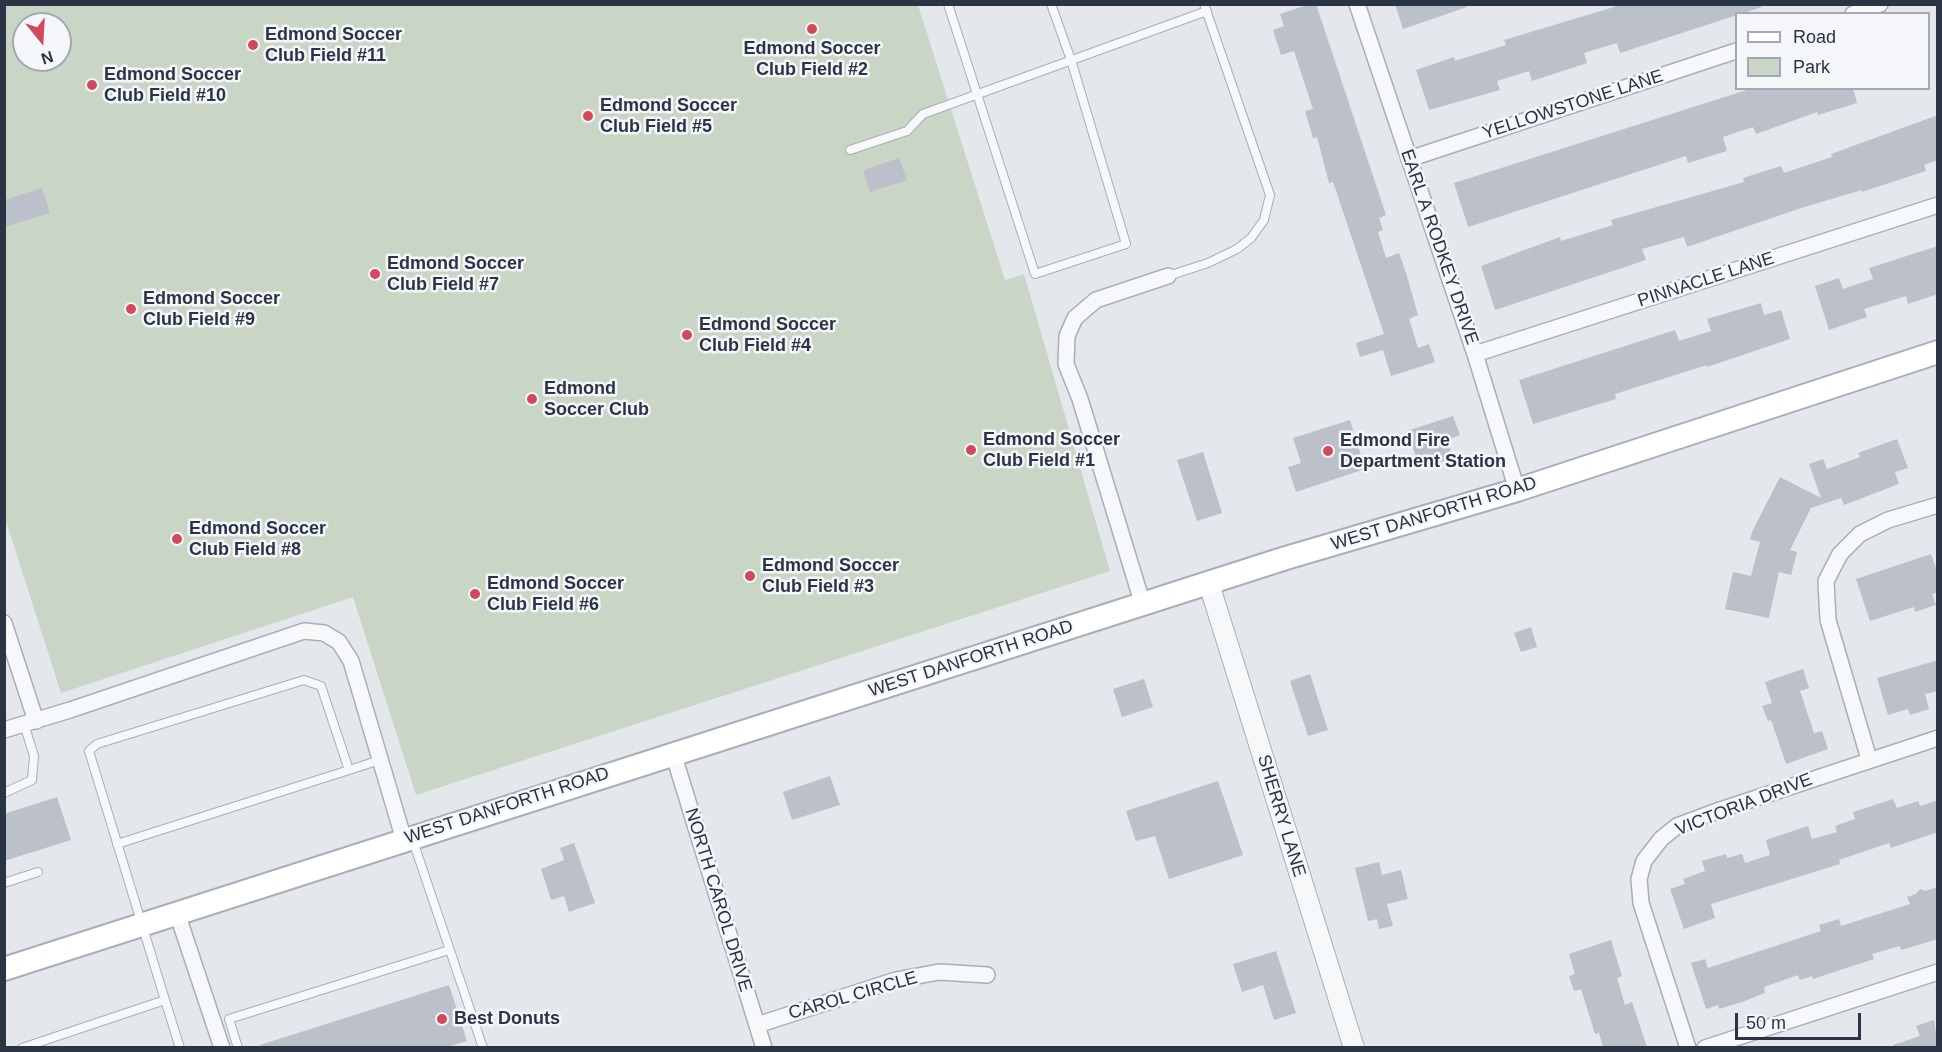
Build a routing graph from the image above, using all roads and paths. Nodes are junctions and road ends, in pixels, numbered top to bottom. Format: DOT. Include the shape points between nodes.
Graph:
graph roads {
  1 [pos="948,4"];
  2 [pos="1052,4"];
  3 [pos="1358,4"];
  4 [pos="1880,4"];
  5 [pos="1206,8"];
  6 [pos="1858,12"];
  7 [pos="1735,52"];
  8 [pos="1071,60"];
  9 [pos="977,94"];
  10 [pos="850,150"];
  11 [pos="1409,159"];
  12 [pos="1938,205"];
  13 [pos="1168,276"];
  14 [pos="1938,352"];
  15 [pos="1475,354"];
  16 [pos="1517,490"];
  17 [pos="1938,505"];
  18 [pos="1209,584"];
  19 [pos="1143,605"];
  20 [pos="4,623"];
  21 [pos="30,722"];
  22 [pos="4,730"];
  23 [pos="1938,738"];
  24 [pos="673,753"];
  25 [pos="1869,759"];
  26 [pos="380,760"];
  27 [pos="349,770"];
  28 [pos="4,793"];
  29 [pos="408,838"];
  30 [pos="117,844"];
  31 [pos="38,872"];
  32 [pos="4,883"];
  33 [pos="177,913"];
  34 [pos="143,924"];
  35 [pos="449,950"];
  36 [pos="4,969"];
  37 [pos="1938,972"];
  38 [pos="987,975"];
  39 [pos="165,1000"];
  40 [pos="757,1025"];
  41 [pos="22,1047"];
  42 [pos="180,1047"];
  43 [pos="222,1047"];
  44 [pos="238,1047"];
  45 [pos="483,1047"];
  46 [pos="764,1047"];
  47 [pos="1354,1047"];
  48 [pos="1688,1047"];
  49 [pos="1705,1047"];
  1 -- 9 [label="lane"];
  2 -- 8 [label="lane"];
  3 -- 11 [label="street, EARL A RODKEY DRIVE"];
  4 -- 6 [label="street"];
  5 -- 8 [label="lane"];
  5 -- 13 [label="lane" via="1270,195 1264,220 1238,249"];
  7 -- 11 [label="street, YELLOWSTONE LANE"];
  8 -- 9 [label="lane"];
  8 -- 9 [label="lane" via="1126,244 1035,274"];
  9 -- 10 [label="lane" via="923,114 907,131"];
  11 -- 15 [label="street, EARL A RODKEY DRIVE"];
  12 -- 15 [label="street, PINNACLE LANE"];
  13 -- 19 [label="street" via="1096,300 1075,318 1066,336 1066,364"];
  14 -- 16 [label="main road, WEST DANFORTH ROAD"];
  15 -- 16 [label="street, EARL A RODKEY DRIVE"];
  16 -- 18 [label="main road, WEST DANFORTH ROAD"];
  17 -- 25 [label="street" via="1888,520 1860,534 1840,554 1826,581 1828,620"];
  18 -- 19 [label="main road, WEST DANFORTH ROAD"];
  18 -- 47 [label="street, SHERRY LANE"];
  19 -- 24 [label="main road, WEST DANFORTH ROAD"];
  20 -- 21 [label="street"];
  21 -- 22 [label="street"];
  21 -- 26 [label="street" via="304,631 324,633 339,642 351,661"];
  21 -- 28 [label="lane" via="32,780"];
  23 -- 25 [label="street, VICTORIA DRIVE"];
  24 -- 29 [label="main road, WEST DANFORTH ROAD"];
  24 -- 40 [label="street, NORTH CAROL DRIVE"];
  25 -- 48 [label="street, VICTORIA DRIVE" via="1677,826 1644,861 1639,879 1641,903"];
  26 -- 27 [label="lane"];
  26 -- 29 [label="street"];
  27 -- 30 [label="lane"];
  27 -- 30 [label="lane" via="321,686 304,680 97,744 89,751"];
  29 -- 33 [label="main road, WEST DANFORTH ROAD"];
  29 -- 35 [label="lane"];
  30 -- 34 [label="lane"];
  31 -- 32 [label="lane"];
  33 -- 34 [label="main road, WEST DANFORTH ROAD"];
  33 -- 43 [label="street"];
  34 -- 36 [label="main road, WEST DANFORTH ROAD"];
  34 -- 39 [label="lane"];
  35 -- 44 [label="lane" via="229,1019"];
  35 -- 45 [label="lane"];
  37 -- 49 [label="street"];
  38 -- 40 [label="street, CAROL CIRCLE" via="939,972 896,980"];
  39 -- 41 [label="lane"];
  39 -- 42 [label="lane"];
  40 -- 46 [label="street, NORTH CAROL DRIVE"];
}
